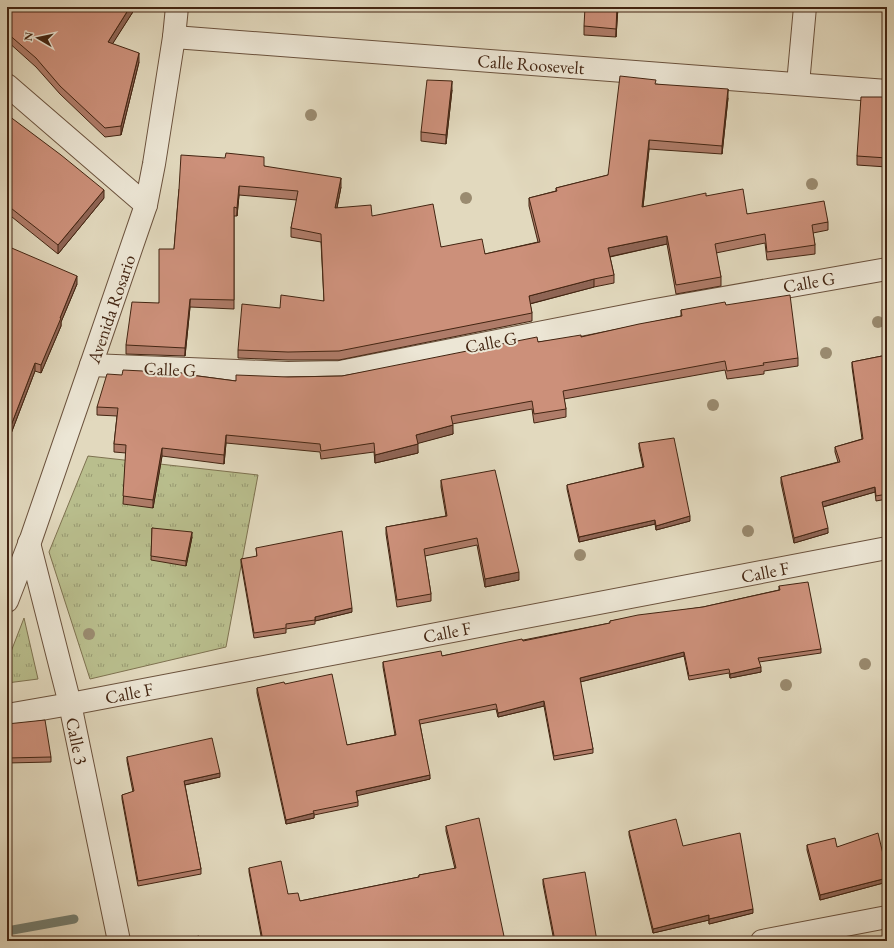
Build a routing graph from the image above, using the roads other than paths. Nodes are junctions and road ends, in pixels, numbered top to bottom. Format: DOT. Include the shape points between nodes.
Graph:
graph roads {
  1 [pos="178,7"];
  2 [pos="805,7"];
  3 [pos="174,37"];
  4 [pos="798,84"];
  5 [pos="7,85"];
  6 [pos="887,91"];
  7 [pos="146,205"];
  8 [pos="887,269"];
  9 [pos="92,366"];
  10 [pos="29,543"];
  11 [pos="887,548"];
  12 [pos="8,594"];
  13 [pos="70,704"];
  14 [pos="7,714"];
  15 [pos="887,917"];
  16 [pos="119,941"];
  17 [pos="762,941"];
  1 -- 3 [label="street, Avenida Rosario"];
  2 -- 4 [label="street"];
  3 -- 4 [label="street, Calle Roosevelt"];
  3 -- 7 [label="street, Avenida Rosario"];
  4 -- 6 [label="street, Calle Roosevelt"];
  5 -- 7 [label="street"];
  7 -- 9 [label="street, Avenida Rosario"];
  8 -- 9 [label="street, Calle G" via="650,311 340,372 288,373"];
  9 -- 10 [label="street, Avenida Rosario"];
  10 -- 12 [label="street, Avenida Rosario"];
  10 -- 13 [label="street, Calle 3"];
  11 -- 13 [label="street, Calle F"];
  13 -- 14 [label="street, Calle F"];
  13 -- 16 [label="street, Calle 3"];
  15 -- 17 [label="street"];
}
